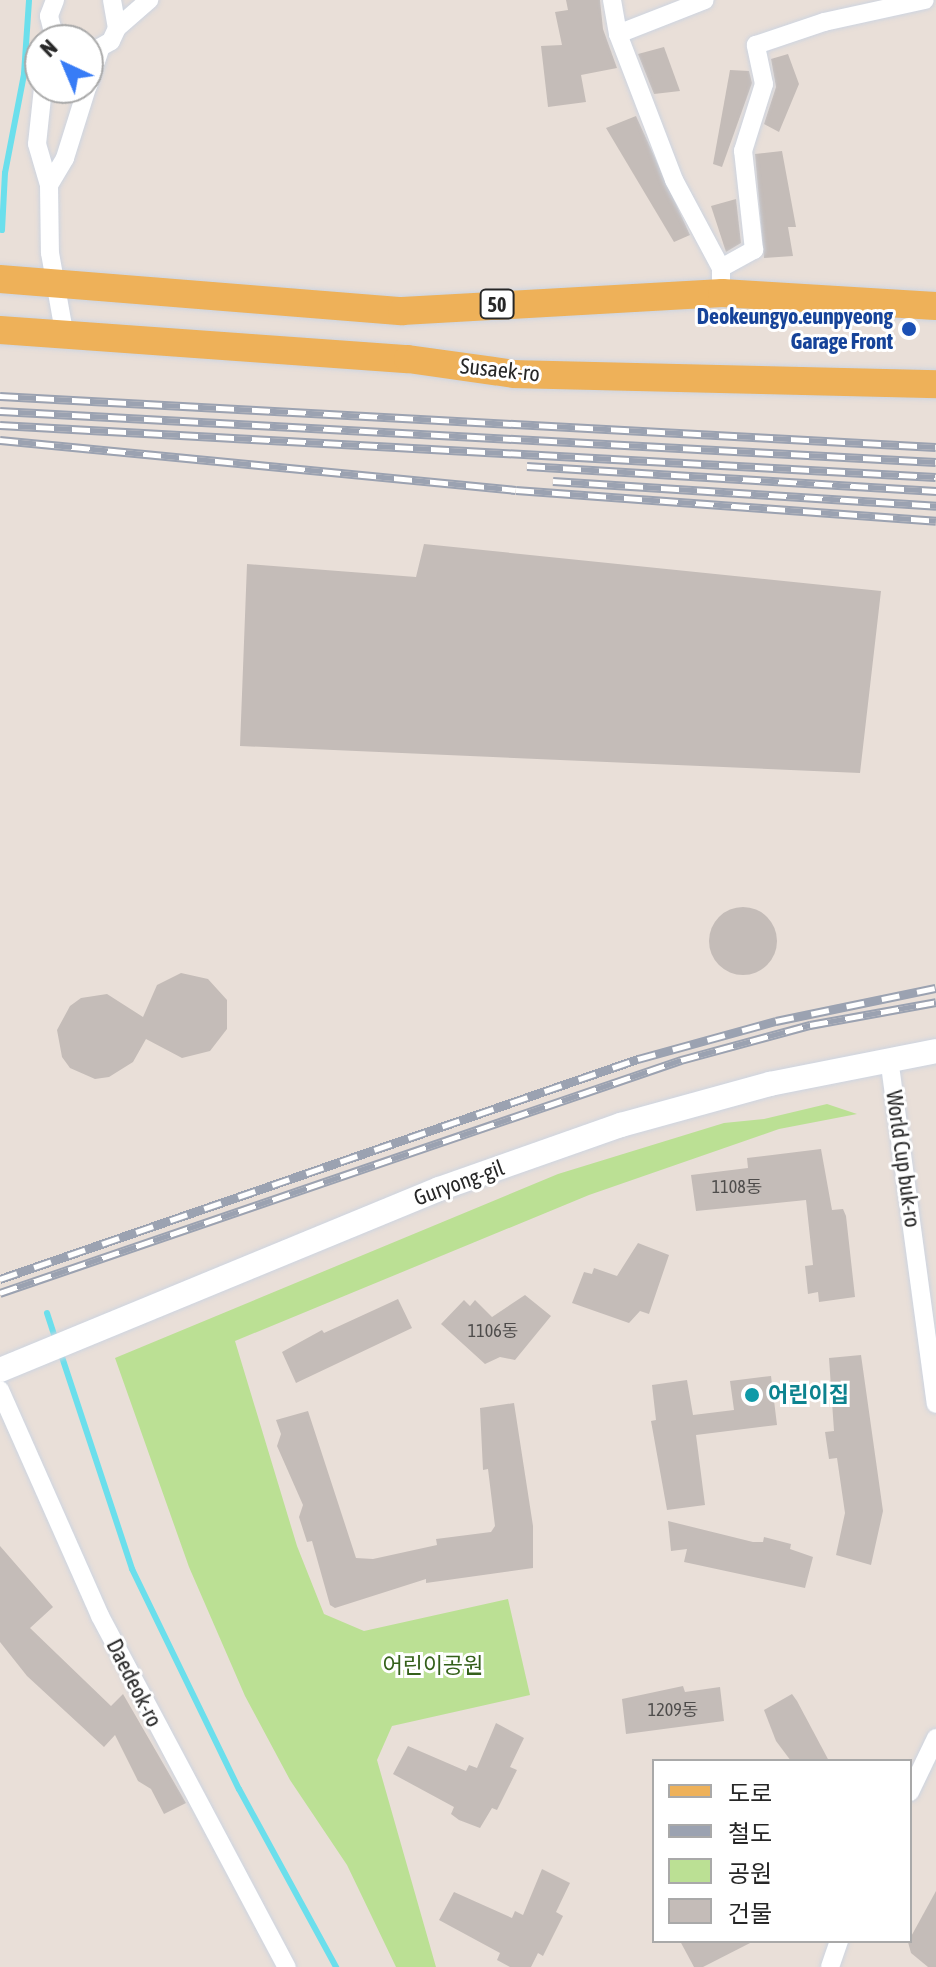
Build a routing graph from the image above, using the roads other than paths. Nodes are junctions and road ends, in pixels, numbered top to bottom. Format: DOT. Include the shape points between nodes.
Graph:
graph roads {
  1 [pos="55,0"];
  2 [pos="112,0"];
  3 [pos="149,0"];
  4 [pos="612,0"];
  5 [pos="705,0"];
  6 [pos="925,0"];
  7 [pos="52,24"];
  8 [pos="117,28"];
  9 [pos="618,34"];
  10 [pos="104,42"];
  11 [pos="41,104"];
  12 [pos="82,104"];
  13 [pos="49,185"];
  14 [pos="5,280"];
  15 [pos="721,281"];
  16 [pos="58,288"];
  17 [pos="936,306"];
  18 [pos="4,331"];
  19 [pos="65,337"];
  20 [pos="936,384"];
  21 [pos="936,1051"];
  22 [pos="889,1058"];
  23 [pos="3,1375"];
  24 [pos="936,1404"];
  25 [pos="936,1738"];
  26 [pos="912,1788"];
  27 [pos="838,1943"];
  28 [pos="287,1967"];
  29 [pos="830,1967"];
  1 -- 7 [label="street"];
  2 -- 8 [label="street"];
  3 -- 8 [label="street"];
  4 -- 9 [label="street"];
  5 -- 9 [label="street"];
  6 -- 15 [label="street" via="824,22 756,45 764,84 743,151 754,250"];
  8 -- 10 [label="street"];
  9 -- 15 [label="street" via="674,180"];
  11 -- 13 [label="street" via="37,144"];
  12 -- 13 [label="street" via="65,158"];
  13 -- 16 [label="street" via="47,217"];
  14 -- 16 [label="main road"];
  15 -- 16 [label="main road, 50" via="402,311"];
  15 -- 17 [label="main road, 50"];
  16 -- 19 [label="street"];
  18 -- 19 [label="main road, Susaek-ro"];
  19 -- 20 [label="main road, Susaek-ro" via="408,359 515,374"];
  21 -- 22 [label="main road, Guryong-gil"];
  22 -- 23 [label="main road, Guryong-gil" via="621,1125 439,1189 93,1331"];
  22 -- 24 [label="street, World Cup buk-ro"];
  23 -- 28 [label="street, Daedeok-ro" via="100,1616"];
  25 -- 26 [label="street"];
  27 -- 29 [label="street"];
}
